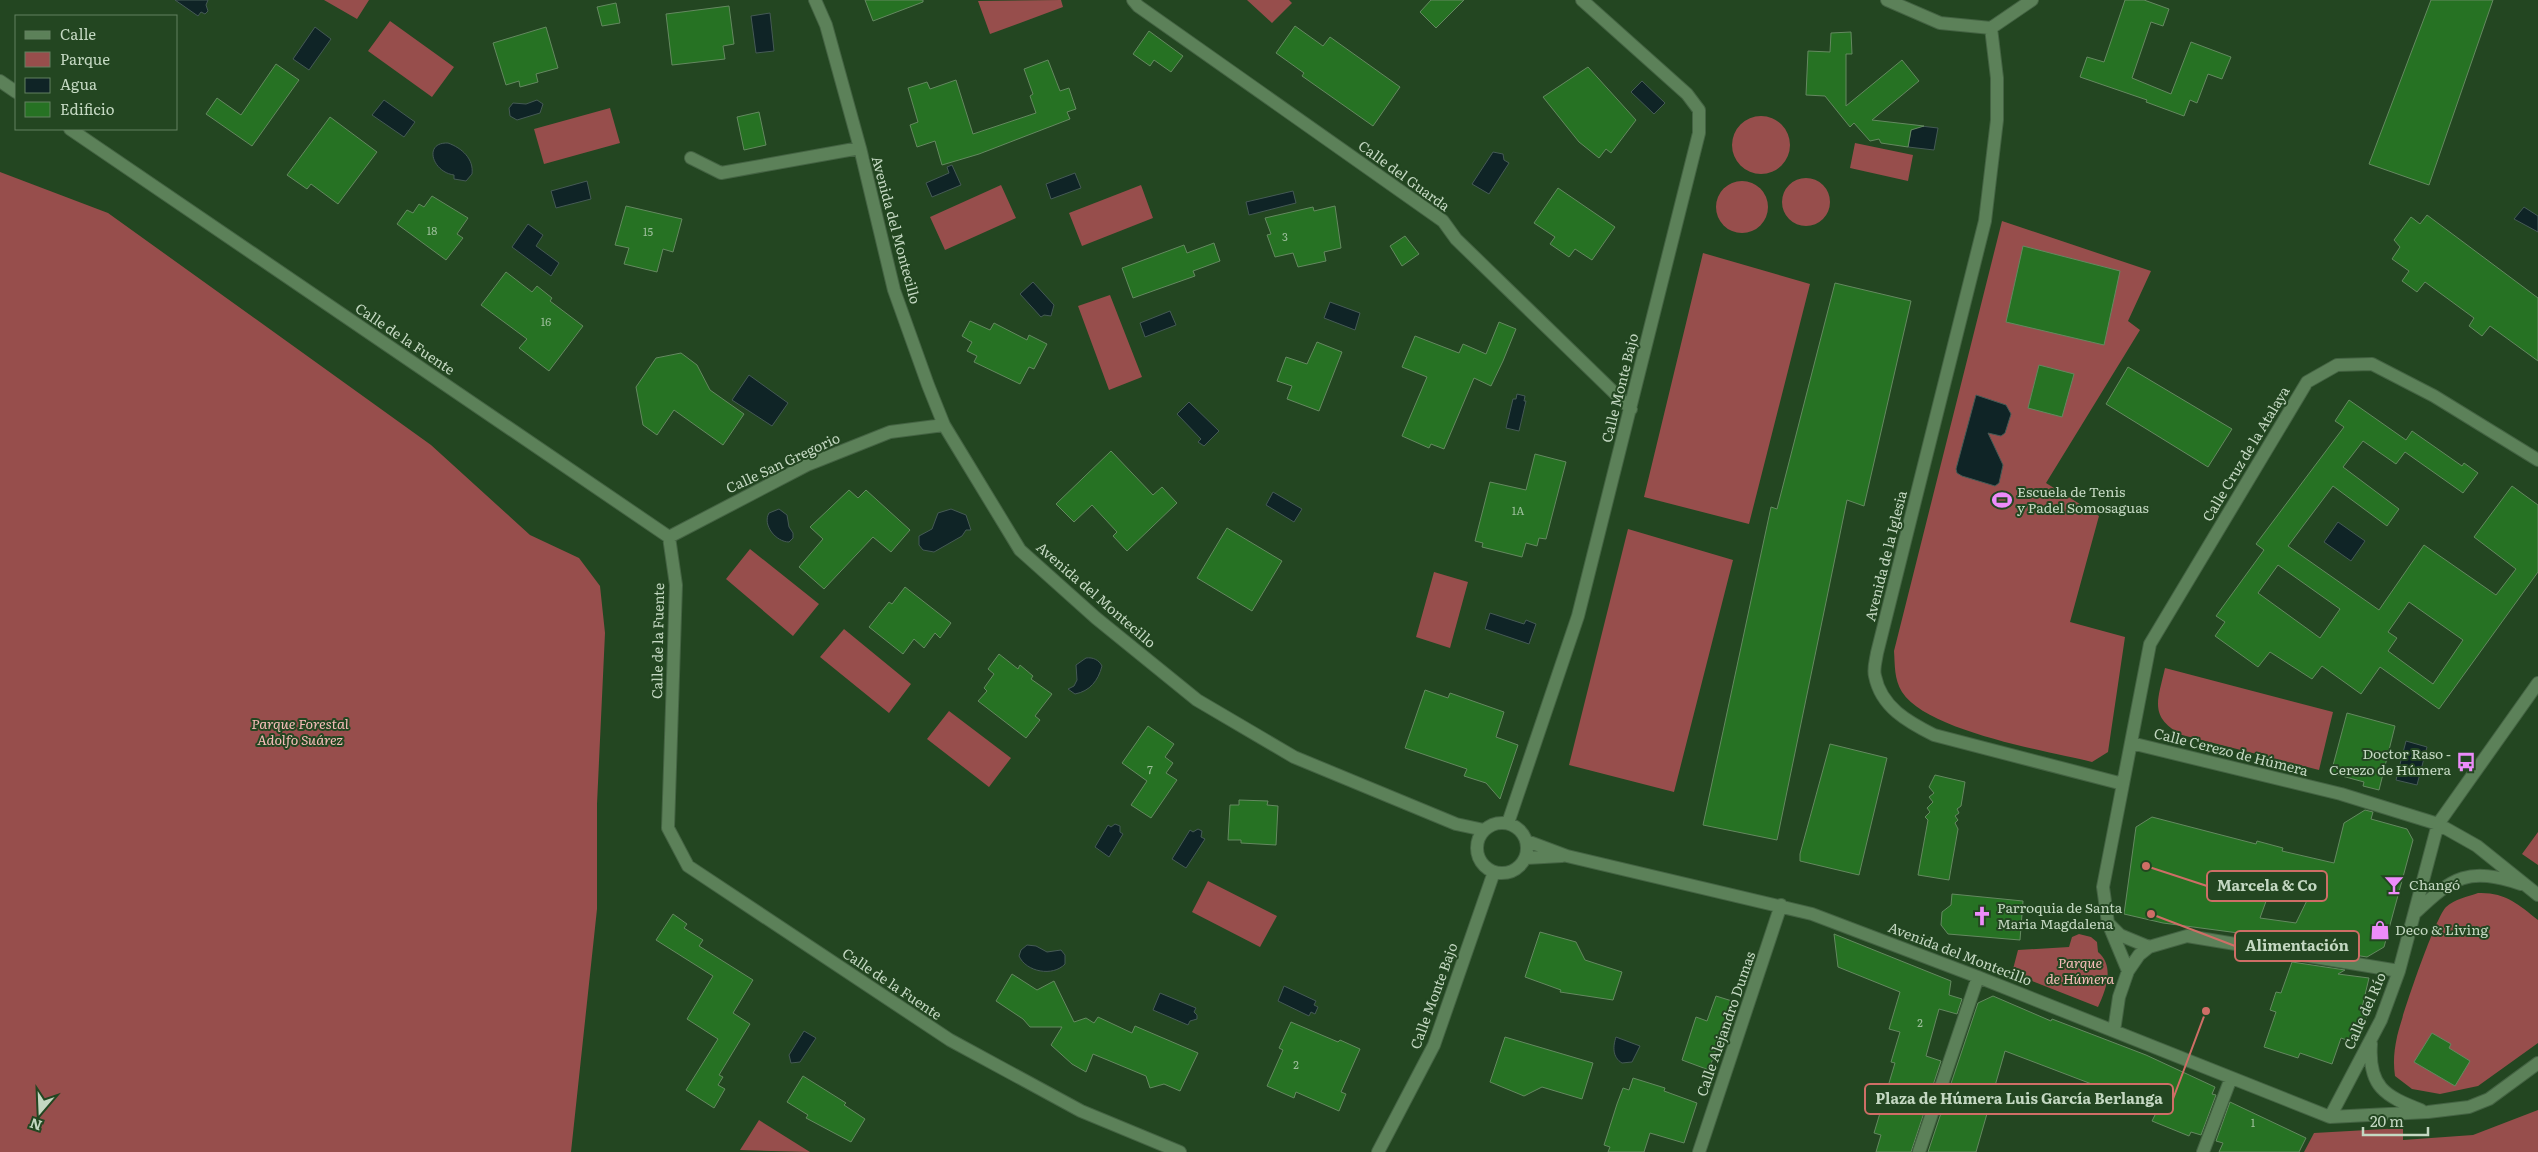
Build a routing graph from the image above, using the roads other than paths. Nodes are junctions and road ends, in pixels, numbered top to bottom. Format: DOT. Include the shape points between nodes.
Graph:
graph roads {
  1 [pos="815,0"];
  2 [pos="1133,0"];
  3 [pos="1582,0"];
  4 [pos="1887,0"];
  5 [pos="2032,0"];
  6 [pos="1992,28"];
  7 [pos="0,81"];
  8 [pos="15,91"];
  9 [pos="71,130"];
  10 [pos="860,148"];
  11 [pos="691,158"];
  12 [pos="1631,409"];
  13 [pos="944,425"];
  14 [pos="2538,460"];
  15 [pos="669,537"];
  16 [pos="2538,683"];
  17 [pos="2132,743"];
  18 [pos="2123,784"];
  19 [pos="1508,823"];
  20 [pos="1456,824"];
  21 [pos="2438,824"];
  22 [pos="1484,830"];
  23 [pos="1527,841"];
  24 [pos="1476,846"];
  25 [pos="1567,856"];
  26 [pos="1526,858"];
  27 [pos="1494,872"];
  28 [pos="2528,886"];
  29 [pos="2538,895"];
  30 [pos="1781,905"];
  31 [pos="2414,912"];
  32 [pos="2108,923"];
  33 [pos="2150,947"];
  34 [pos="2399,971"];
  35 [pos="2128,972"];
  36 [pos="1978,977"];
  37 [pos="2114,1031"];
  38 [pos="2371,1039"];
  39 [pos="2538,1063"];
  40 [pos="2231,1078"];
  41 [pos="2428,1112"];
  42 [pos="2330,1116"];
  43 [pos="1180,1152"];
  44 [pos="1378,1152"];
  45 [pos="1699,1152"];
  46 [pos="1919,1152"];
  47 [pos="2203,1152"];
  1 -- 10 [label="street, Avenida del Montecillo" via="826,25"];
  2 -- 12 [label="street, Calle del Guarda" via="1443,221 1456,239"];
  3 -- 12 [label="street, Calle Monte Bajo" via="1688,94 1699,110 1699,133"];
  4 -- 6 [label="street" via="1940,23"];
  5 -- 6 [label="street"];
  6 -- 18 [label="street, Avenida de la Iglesia" via="1997,120 1985,221 1874,675 1891,708 1911,724 1934,735"];
  7 -- 8 [label="street"];
  9 -- 15 [label="street, Calle de la Fuente"];
  10 -- 11 [label="street, Avenida del Montecillo" via="721,173"];
  10 -- 13 [label="street, Avenida del Montecillo" via="894,290"];
  12 -- 19 [label="street, Calle Monte Bajo" via="1578,616"];
  13 -- 15 [label="street, Calle San Gregorio" via="890,432 808,465"];
  13 -- 20 [label="street, Avenida del Montecillo" via="1020,550 1096,618 1197,700 1294,757"];
  14 -- 17 [label="street, Calle Cruz de la Atalaya" via="2434,396 2372,364 2337,364 2307,382 2150,644"];
  15 -- 43 [label="street, Calle de la Fuente" via="676,585 668,828 688,866 950,1040 1081,1111"];
  16 -- 21 [label="street"];
  17 -- 18 [label="street, Calle Cruz de la Atalaya"];
  17 -- 21 [label="street, Calle Cerezo de Húmera" via="2341,794"];
  18 -- 32 [label="street" via="2104,887"];
  19 -- 22 [label="street" via="1499,822"];
  19 -- 23 [label="street" via="1516,826"];
  20 -- 22 [label="street, Avenida del Montecillo"];
  20 -- 24 [label="street, Avenida del Montecillo"];
  21 -- 28 [label="street, Calle Cerezo de Húmera" via="2477,846"];
  21 -- 31 [label="street, Calle del Río"];
  22 -- 24 [label="street"];
  23 -- 25 [label="street, Avenida del Montecillo"];
  23 -- 26 [label="street"];
  24 -- 27 [label="street" via="1482,864"];
  25 -- 26 [label="street, Avenida del Montecillo"];
  25 -- 30 [label="street, Avenida del Montecillo"];
  26 -- 27 [label="street" via="1514,870"];
  27 -- 44 [label="street, Calle Monte Bajo" via="1434,1045"];
  28 -- 29 [label="street, Calle Cerezo de Húmera"];
  28 -- 31 [label="street" via="2496,876 2470,875 2442,887"];
  30 -- 36 [label="street, Avenida del Montecillo" via="1841,924"];
  30 -- 45 [label="street, Calle Alejandro Dumas"];
  31 -- 34 [label="street, Calle del Río"];
  32 -- 33 [label="street" via="2120,935"];
  32 -- 35 [label="street"];
  33 -- 34 [label="street" via="2187,936"];
  33 -- 35 [label="street" via="2139,955"];
  34 -- 38 [label="street, Calle del Río"];
  35 -- 37 [label="street" via="2119,997"];
  36 -- 37 [label="street, Avenida del Montecillo"];
  36 -- 46 [label="street"];
  37 -- 40 [label="street, Avenida del Montecillo"];
  38 -- 41 [label="street" via="2370,1062 2386,1095"];
  38 -- 42 [label="street, Calle del Río"];
  39 -- 41 [label="street" via="2489,1099 2469,1107"];
  40 -- 42 [label="street, Avenida del Montecillo"];
  40 -- 47 [label="street"];
  41 -- 42 [label="street"];
}
